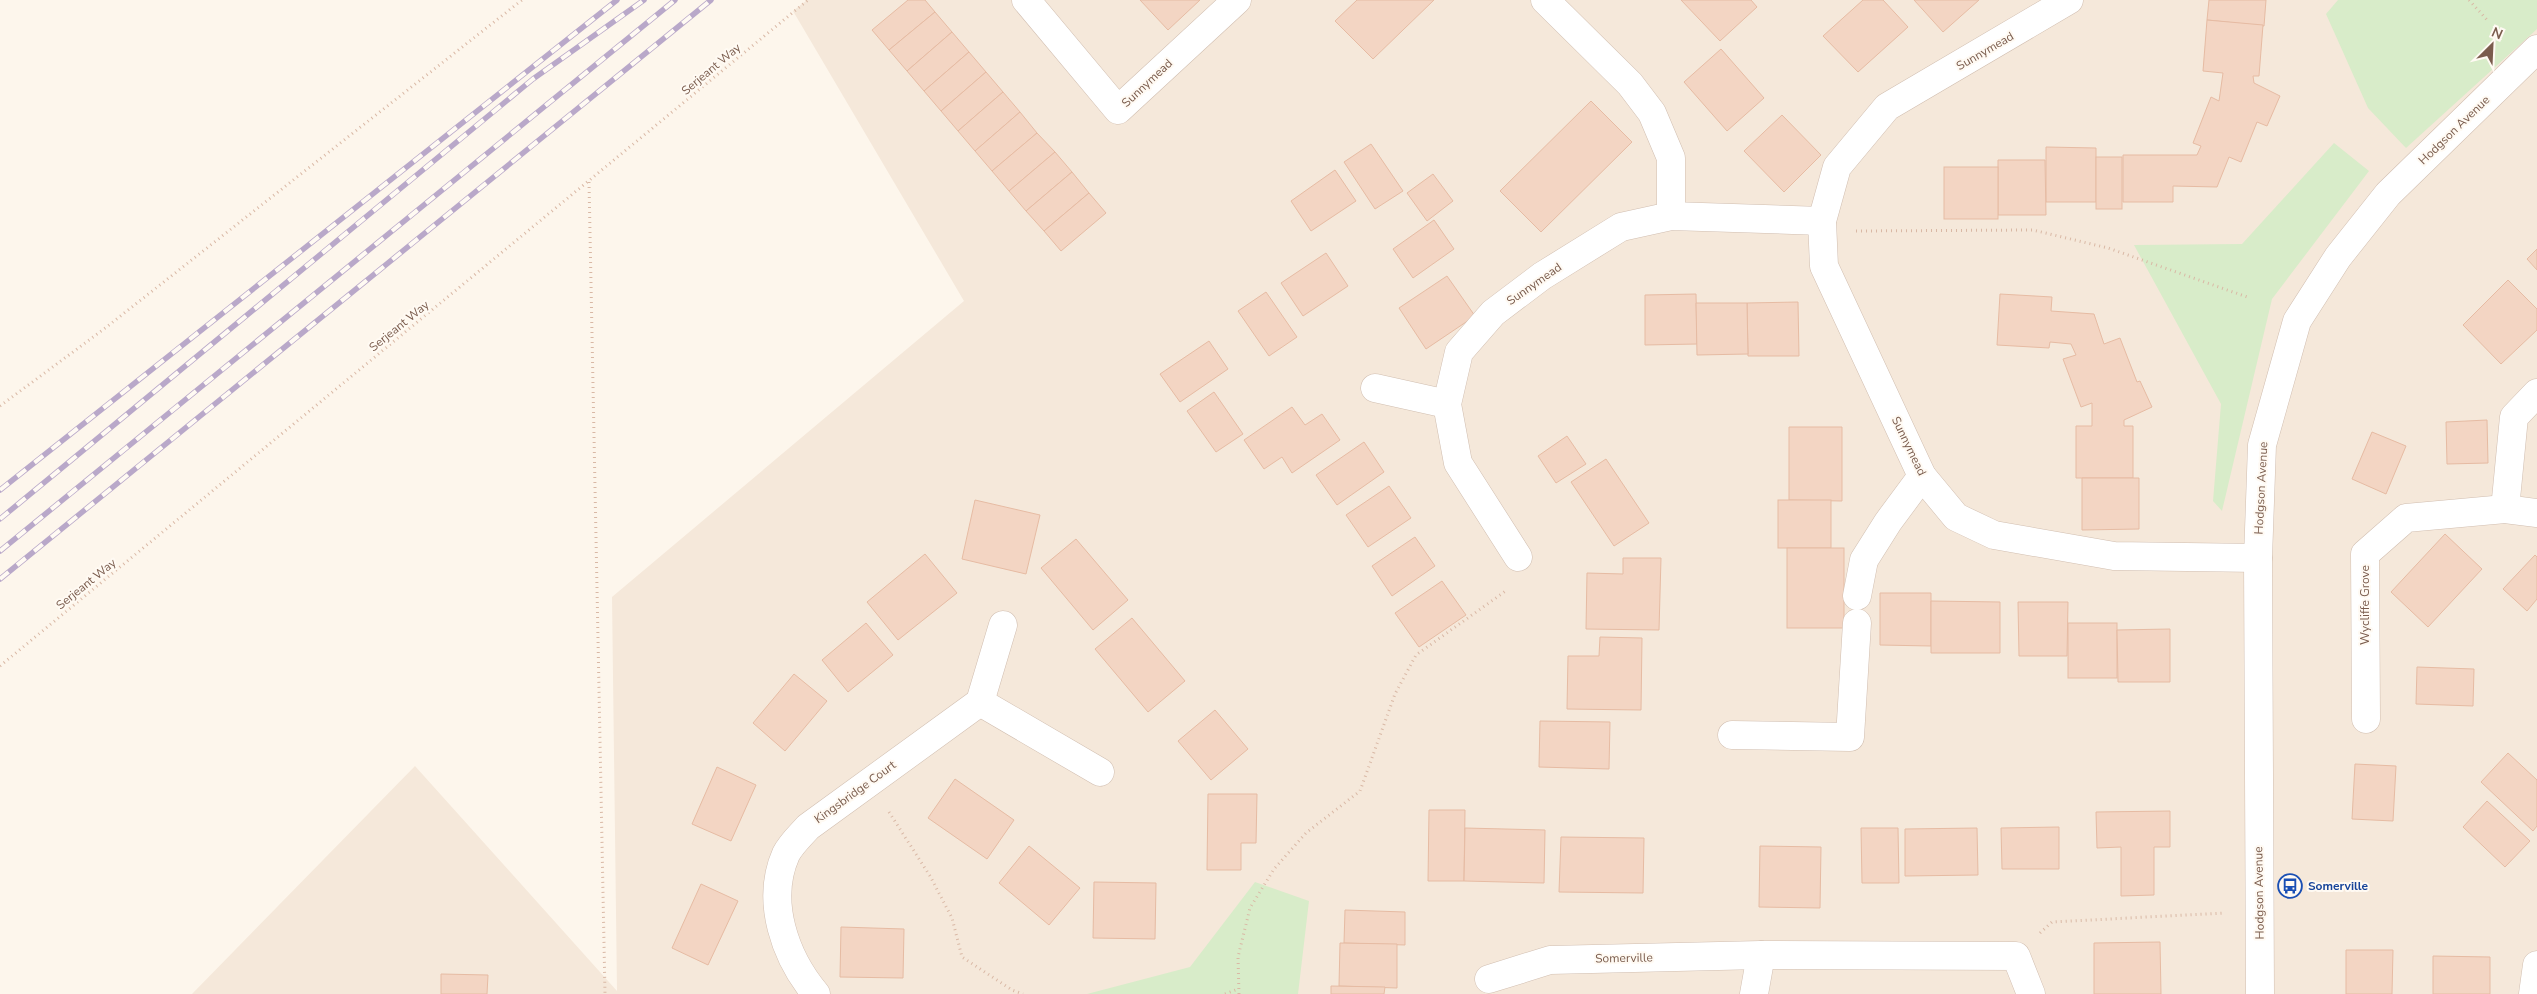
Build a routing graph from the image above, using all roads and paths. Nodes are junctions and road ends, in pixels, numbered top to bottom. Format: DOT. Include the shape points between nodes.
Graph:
graph roads {
  1 [pos="522,0"];
  2 [pos="808,0"];
  3 [pos="1026,0"];
  4 [pos="1237,0"];
  5 [pos="1545,0"];
  6 [pos="2070,0"];
  7 [pos="2469,0"];
  8 [pos="2488,21"];
  9 [pos="2537,49"];
  10 [pos="589,181"];
  11 [pos="1671,216"];
  12 [pos="1822,222"];
  13 [pos="2250,298"];
  14 [pos="1376,388"];
  15 [pos="2537,393"];
  16 [pos="1447,404"];
  17 [pos="0,406"];
  18 [pos="1922,476"];
  19 [pos="2505,509"];
  20 [pos="2537,513"];
  21 [pos="1518,557"];
  22 [pos="2258,558"];
  23 [pos="1856,596"];
  24 [pos="1857,623"];
  25 [pos="1003,625"];
  26 [pos="0,666"];
  27 [pos="980,702"];
  28 [pos="2366,719"];
  29 [pos="1732,735"];
  30 [pos="1100,772"];
  31 [pos="870,782"];
  32 [pos="2260,912"];
  33 [pos="1761,955"];
  34 [pos="2016,956"];
  35 [pos="2537,965"];
  36 [pos="1489,978"];
  37 [pos="1238,989"];
  38 [pos="605,994"];
  39 [pos="816,994"];
  40 [pos="1023,994"];
  41 [pos="1225,994"];
  42 [pos="1240,994"];
  43 [pos="1754,994"];
  44 [pos="2031,994"];
  45 [pos="2260,994"];
  46 [pos="2533,994"];
  1 -- 17 [label="path" via="104,329"];
  2 -- 10 [label="path, Serjeant Way"];
  3 -- 4 [label="street, Sunnymead" via="1118,110"];
  5 -- 11 [label="street" via="1630,84 1652,113 1671,158"];
  6 -- 12 [label="street, Sunnymead" via="1887,107 1837,167"];
  7 -- 8 [label="path"];
  9 -- 22 [label="street, Hodgson Avenue" via="2388,194 2338,257 2297,321 2262,445"];
  10 -- 26 [label="path, Serjeant Way"];
  10 -- 38 [label="path"];
  11 -- 12 [label="street, Sunnymead"];
  11 -- 16 [label="street, Sunnymead" via="1621,227 1542,276 1493,313 1459,352"];
  12 -- 13 [label="path" via="1848,231 2033,230 2108,248"];
  12 -- 18 [label="street, Sunnymead" via="1824,266"];
  14 -- 16 [label="street"];
  15 -- 19 [label="street" via="2514,417"];
  16 -- 21 [label="street, Sunnymead" via="1458,463"];
  18 -- 22 [label="street, Sunnymead" via="1956,517 1994,535 2114,556"];
  18 -- 23 [label="street" via="1864,560"];
  19 -- 20 [label="street, Wycliffe Grove"];
  19 -- 28 [label="street, Wycliffe Grove" via="2406,518 2365,554"];
  21 -- 37 [label="path" via="1508,588 1416,655 1395,694 1360,791 1306,833 1274,868 1250,908 1238,957"];
  22 -- 32 [label="street, Hodgson Avenue"];
  24 -- 29 [label="street" via="1850,737"];
  25 -- 27 [label="street"];
  27 -- 30 [label="street"];
  27 -- 31 [label="street, Kingsbridge Court"];
  31 -- 39 [label="street, Kingsbridge Court" via="808,827 787,854 777,891 784,940 802,977"];
  31 -- 40 [label="path" via="930,876 952,918 962,957"];
  32 -- 34 [label="path" via="2052,922"];
  32 -- 45 [label="street, Hodgson Avenue"];
  33 -- 34 [label="street, Somerville"];
  33 -- 36 [label="street, Somerville" via="1550,960"];
  33 -- 43 [label="street"];
  34 -- 44 [label="street"];
  35 -- 46 [label="street"];
  37 -- 41 [label="path"];
  37 -- 42 [label="path"];
}
